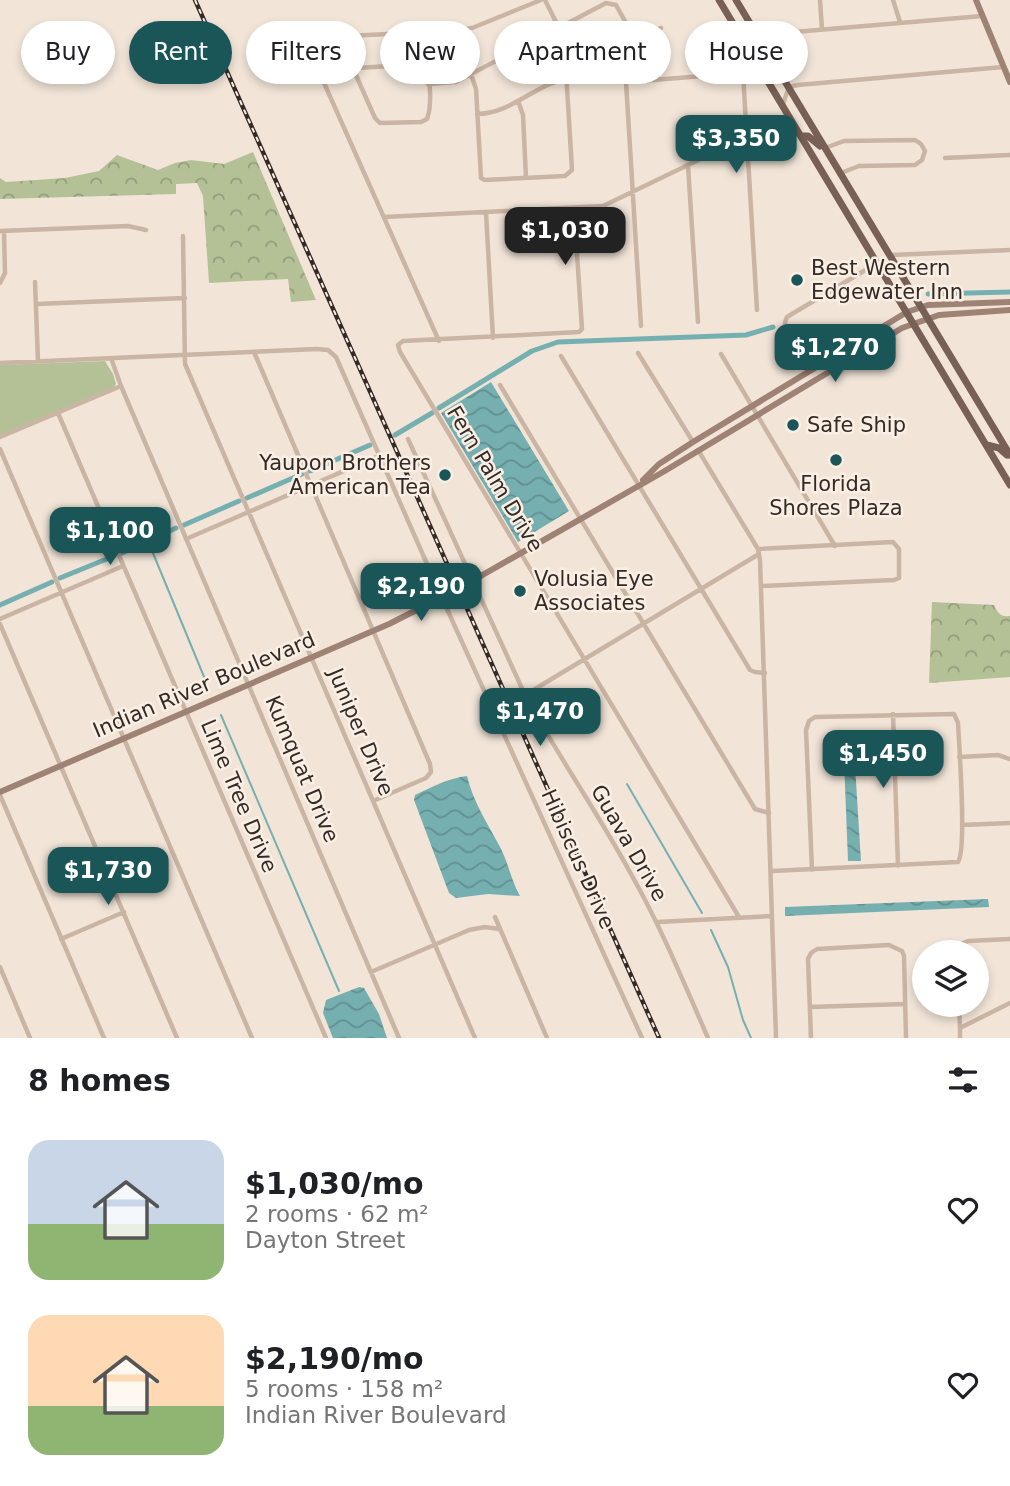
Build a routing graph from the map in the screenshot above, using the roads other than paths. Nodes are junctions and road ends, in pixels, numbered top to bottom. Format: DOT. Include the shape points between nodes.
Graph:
graph roads {
  1 [pos="543,0"];
  2 [pos="719,0"];
  3 [pos="736,0"];
  4 [pos="820,0"];
  5 [pos="893,0"];
  6 [pos="975,0"];
  7 [pos="982,16"];
  8 [pos="555,21"];
  9 [pos="571,21"];
  10 [pos="625,21"];
  11 [pos="732,21"];
  12 [pos="749,21"];
  13 [pos="900,22"];
  14 [pos="822,29"];
  15 [pos="808,30"];
  16 [pos="1003,67"];
  17 [pos="685,77"];
  18 [pos="1010,82"];
  19 [pos="428,84"];
  20 [pos="475,84"];
  21 [pos="549,84"];
  22 [pos="567,84"];
  23 [pos="744,84"];
  24 [pos="770,84"];
  25 [pos="787,84"];
  26 [pos="789,87"];
  27 [pos="518,101"];
  28 [pos="783,105"];
  29 [pos="477,114"];
  30 [pos="801,136"];
  31 [pos="747,148"];
  32 [pos="825,148"];
  33 [pos="1010,155"];
  34 [pos="831,157"];
  35 [pos="945,158"];
  36 [pos="688,165"];
  37 [pos="841,173"];
  38 [pos="526,178"];
  39 [pos="632,193"];
  40 [pos="574,209"];
  41 [pos="486,213"];
  42 [pos="384,217"];
  43 [pos="146,230"];
  44 [pos="2,231"];
  45 [pos="183,236"];
  46 [pos="1010,250"];
  47 [pos="890,255"];
  48 [pos="878,263"];
  49 [pos="35,282"];
  50 [pos="0,284"];
  51 [pos="185,298"];
  52 [pos="1010,302"];
  53 [pos="969,303"];
  54 [pos="36,304"];
  55 [pos="921,306"];
  56 [pos="757,310"];
  57 [pos="1010,310"];
  58 [pos="907,312"];
  59 [pos="970,312"];
  60 [pos="928,318"];
  61 [pos="698,322"];
  62 [pos="914,323"];
  63 [pos="641,326"];
  64 [pos="493,338"];
  65 [pos="439,341"];
  66 [pos="254,352"];
  67 [pos="638,353"];
  68 [pos="721,354"];
  69 [pos="185,355"];
  70 [pos="561,356"];
  71 [pos="111,358"];
  72 [pos="38,361"];
  73 [pos="0,363"];
  74 [pos="809,371"];
  75 [pos="500,385"];
  76 [pos="121,386"];
  77 [pos="752,405"];
  78 [pos="58,413"];
  79 [pos="757,415"];
  80 [pos="0,437"];
  81 [pos="408,439"];
  82 [pos="693,442"];
  83 [pos="987,445"];
  84 [pos="0,449"];
  85 [pos="698,450"];
  86 [pos="381,455"];
  87 [pos="1010,457"];
  88 [pos="639,484"];
  89 [pos="311,485"];
  90 [pos="1010,485"];
  91 [pos="248,513"];
  92 [pos="581,517"];
  93 [pos="186,539"];
  94 [pos="835,546"];
  95 [pos="522,552"];
  96 [pos="758,552"];
  97 [pos="123,566"];
  98 [pos="473,582"];
  99 [pos="762,586"];
  100 [pos="702,589"];
  101 [pos="61,593"];
  102 [pos="442,598"];
  103 [pos="0,621"];
  104 [pos="644,624"];
  105 [pos="373,631"];
  106 [pos="312,658"];
  107 [pos="586,659"];
  108 [pos="765,673"];
  109 [pos="248,685"];
  110 [pos="525,695"];
  111 [pos="186,712"];
  112 [pos="893,714"];
  113 [pos="124,739"];
  114 [pos="959,757"];
  115 [pos="1010,759"];
  116 [pos="61,766"];
  117 [pos="0,794"];
  118 [pos="373,801"];
  119 [pos="770,813"];
  120 [pos="1010,823"];
  121 [pos="962,825"];
  122 [pos="898,866"];
  123 [pos="772,870"];
  124 [pos="812,870"];
  125 [pos="124,912"];
  126 [pos="772,916"];
  127 [pos="495,917"];
  128 [pos="739,917"];
  129 [pos="657,922"];
  130 [pos="499,929"];
  131 [pos="61,939"];
  132 [pos="1010,939"];
  133 [pos="989,940"];
  134 [pos="435,945"];
  135 [pos="0,967"];
  136 [pos="371,972"];
  137 [pos="1010,1003"];
  138 [pos="905,1004"];
  139 [pos="810,1007"];
  140 [pos="960,1017"];
  141 [pos="960,1028"];
  142 [pos="30,1038"];
  143 [pos="104,1038"];
  144 [pos="177,1038"];
  145 [pos="251,1038"];
  146 [pos="326,1038"];
  147 [pos="399,1038"];
  148 [pos="475,1038"];
  149 [pos="547,1038"];
  150 [pos="642,1038"];
  151 [pos="708,1038"];
  152 [pos="776,1038"];
  153 [pos="811,1038"];
  154 [pos="906,1038"];
  155 [pos="960,1038"];
  1 -- 8 [label="street"];
  1 -- 42 [label="street" via="461,30 304,38"];
  2 -- 11 [label="main road"];
  3 -- 12 [label="main road"];
  4 -- 14 [label="street"];
  5 -- 13 [label="street"];
  6 -- 7 [label="main road"];
  7 -- 13 [label="street"];
  7 -- 16 [label="main road"];
  9 -- 10 [label="street" via="606,3 616,5"];
  13 -- 14 [label="street"];
  14 -- 15 [label="street"];
  16 -- 18 [label="main road"];
  16 -- 26 [label="street"];
  17 -- 39 [label="street" via="626,82"];
  19 -- 19 [label="street" via="427,68 421,64 361,66 355,73 375,118 385,124 427,119"];
  20 -- 29 [label="street"];
  21 -- 27 [label="street"];
  22 -- 38 [label="street" via="572,170 565,176"];
  23 -- 31 [label="street"];
  24 -- 28 [label="main road"];
  25 -- 26 [label="main road"];
  26 -- 28 [label="street"];
  26 -- 32 [label="main road"];
  27 -- 29 [label="street" via="495,113"];
  27 -- 38 [label="street" via="523,115"];
  28 -- 30 [label="main road"];
  29 -- 38 [label="street" via="481,178"];
  30 -- 34 [label="main road" via="814,139"];
  30 -- 48 [label="main road"];
  31 -- 36 [label="street" via="715,152"];
  31 -- 56 [label="street"];
  32 -- 34 [label="main road"];
  32 -- 37 [label="street" via="844,141 915,140 925,150 915,165 859,166"];
  33 -- 35 [label="street"];
  34 -- 37 [label="main road"];
  36 -- 39 [label="street"];
  36 -- 61 [label="street"];
  37 -- 47 [label="main road"];
  39 -- 40 [label="street" via="603,206"];
  39 -- 63 [label="street"];
  40 -- 41 [label="street"];
  40 -- 64 [label="street" via="582,329"];
  41 -- 42 [label="street"];
  41 -- 64 [label="street"];
  42 -- 65 [label="street"];
  43 -- 44 [label="street" via="128,226"];
  44 -- 50 [label="street" via="5,273"];
  45 -- 51 [label="street, Juniper Drive"];
  46 -- 47 [label="street"];
  47 -- 55 [label="main road"];
  48 -- 58 [label="main road"];
  48 -- 74 [label="street" via="787,317 785,333"];
  49 -- 54 [label="street"];
  51 -- 54 [label="street"];
  51 -- 69 [label="street, Juniper Drive"];
  52 -- 53 [label="main road"];
  53 -- 55 [label="main road"];
  53 -- 59 [label="main road"];
  54 -- 72 [label="street"];
  55 -- 58 [label="main road"];
  55 -- 60 [label="main road"];
  57 -- 59 [label="main road"];
  58 -- 62 [label="main road"];
  58 -- 74 [label="main road"];
  59 -- 60 [label="main road"];
  60 -- 62 [label="main road"];
  60 -- 87 [label="main road"];
  62 -- 79 [label="main road"];
  62 -- 83 [label="main road"];
  64 -- 65 [label="street"];
  65 -- 95 [label="street, Fern Palm Drive" via="398,345"];
  66 -- 69 [label="street"];
  66 -- 86 [label="street, Hibiscus Drive" via="328,350 336,357"];
  66 -- 89 [label="street"];
  67 -- 82 [label="street"];
  68 -- 77 [label="street"];
  69 -- 71 [label="street"];
  69 -- 91 [label="street, Juniper Drive"];
  70 -- 88 [label="street"];
  71 -- 72 [label="street"];
  71 -- 76 [label="street, Kumquat Drive"];
  72 -- 73 [label="street"];
  74 -- 77 [label="main road"];
  75 -- 92 [label="street"];
  76 -- 78 [label="street"];
  76 -- 93 [label="street, Kumquat Drive"];
  77 -- 79 [label="street"];
  77 -- 82 [label="main road"];
  78 -- 80 [label="street"];
  78 -- 97 [label="street, Lime Tree Drive"];
  79 -- 85 [label="main road"];
  79 -- 94 [label="street"];
  81 -- 98 [label="street, Guava Drive"];
  82 -- 88 [label="main road" via="659,464"];
  83 -- 87 [label="main road"];
  83 -- 90 [label="main road"];
  84 -- 101 [label="street"];
  85 -- 88 [label="main road"];
  85 -- 96 [label="street"];
  86 -- 89 [label="street"];
  86 -- 102 [label="street, Hibiscus Drive"];
  88 -- 92 [label="main road, Indian River Boulevard"];
  88 -- 100 [label="street"];
  89 -- 91 [label="street"];
  89 -- 105 [label="street"];
  91 -- 93 [label="street"];
  91 -- 106 [label="street, Juniper Drive"];
  92 -- 95 [label="main road, Indian River Boulevard"];
  92 -- 104 [label="street"];
  93 -- 109 [label="street, Kumquat Drive"];
  94 -- 96 [label="street"];
  94 -- 99 [label="street" via="893,542 899,549 899,578"];
  95 -- 98 [label="main road, Indian River Boulevard"];
  95 -- 107 [label="street, Fern Palm Drive"];
  96 -- 99 [label="street"];
  96 -- 100 [label="street"];
  97 -- 101 [label="street"];
  97 -- 111 [label="street, Lime Tree Drive"];
  98 -- 102 [label="main road, Indian River Boulevard"];
  98 -- 110 [label="street, Guava Drive"];
  99 -- 108 [label="street"];
  100 -- 104 [label="street"];
  100 -- 108 [label="street" via="750,670"];
  101 -- 103 [label="street"];
  101 -- 113 [label="street"];
  102 -- 105 [label="main road, Indian River Boulevard"];
  102 -- 150 [label="street, Hibiscus Drive"];
  103 -- 116 [label="street"];
  104 -- 107 [label="street"];
  104 -- 119 [label="street" via="755,809"];
  105 -- 106 [label="main road, Indian River Boulevard"];
  105 -- 118 [label="street" via="431,772"];
  106 -- 109 [label="main road, Indian River Boulevard"];
  106 -- 118 [label="street, Juniper Drive"];
  107 -- 110 [label="street"];
  107 -- 128 [label="street, Fern Palm Drive"];
  108 -- 119 [label="street"];
  109 -- 111 [label="main road, Indian River Boulevard"];
  109 -- 136 [label="street, Kumquat Drive"];
  110 -- 129 [label="street, Guava Drive"];
  111 -- 113 [label="main road, Indian River Boulevard"];
  111 -- 146 [label="street, Lime Tree Drive"];
  112 -- 114 [label="street" via="954,714"];
  112 -- 122 [label="street"];
  112 -- 124 [label="street" via="816,717 807,725"];
  113 -- 116 [label="main road, Indian River Boulevard"];
  113 -- 145 [label="street"];
  114 -- 115 [label="street" via="998,755"];
  114 -- 121 [label="street"];
  116 -- 117 [label="main road, Indian River Boulevard"];
  116 -- 125 [label="street"];
  117 -- 131 [label="street"];
  118 -- 134 [label="street, Juniper Drive"];
  119 -- 123 [label="street"];
  120 -- 121 [label="street"];
  121 -- 122 [label="street" via="958,862"];
  122 -- 124 [label="street"];
  123 -- 124 [label="street"];
  123 -- 126 [label="street"];
  125 -- 131 [label="street"];
  125 -- 144 [label="street"];
  126 -- 128 [label="street"];
  126 -- 152 [label="street"];
  127 -- 130 [label="street"];
  128 -- 129 [label="street"];
  129 -- 151 [label="street, Guava Drive"];
  130 -- 134 [label="street" via="469,930"];
  130 -- 149 [label="street"];
  131 -- 143 [label="street"];
  132 -- 133 [label="street"];
  134 -- 136 [label="street"];
  134 -- 148 [label="street, Juniper Drive"];
  135 -- 142 [label="street"];
  136 -- 147 [label="street, Kumquat Drive"];
  137 -- 141 [label="street"];
  138 -- 139 [label="street"];
  138 -- 139 [label="street" via="904,957 902,951 889,946 812,952 808,959"];
  138 -- 154 [label="street"];
  139 -- 153 [label="street"];
  140 -- 141 [label="street"];
  141 -- 155 [label="street"];
}
